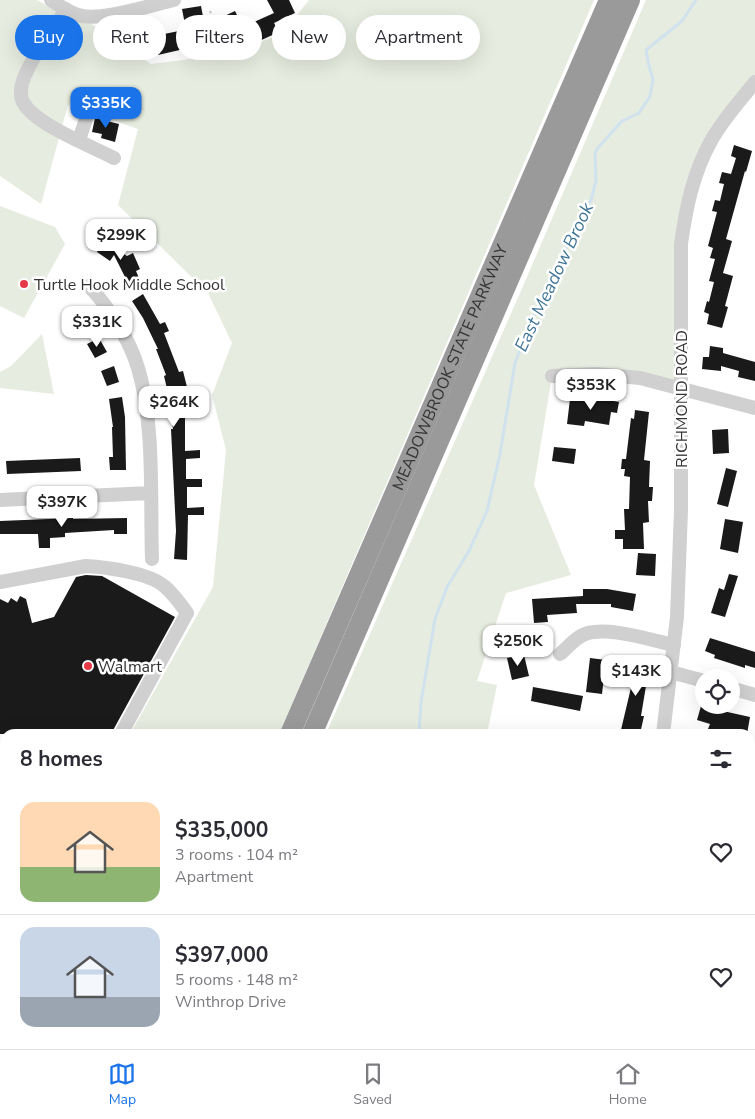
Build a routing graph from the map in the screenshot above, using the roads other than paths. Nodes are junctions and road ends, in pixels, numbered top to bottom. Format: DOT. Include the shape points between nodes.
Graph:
graph roads {
  1 [pos="51,0"];
  2 [pos="174,0"];
  3 [pos="609,0"];
  4 [pos="630,0"];
  5 [pos="66,9"];
  6 [pos="755,82"];
  7 [pos="86,119"];
  8 [pos="80,140"];
  9 [pos="114,158"];
  10 [pos="89,286"];
  11 [pos="552,376"];
  12 [pos="680,388"];
  13 [pos="755,408"];
  14 [pos="150,493"];
  15 [pos="0,500"];
  16 [pos="152,559"];
  17 [pos="0,582"];
  18 [pos="674,645"];
  19 [pos="560,654"];
  20 [pos="671,672"];
  21 [pos="695,679"];
  22 [pos="740,690"];
  23 [pos="755,694"];
  24 [pos="124,729"];
  25 [pos="292,729"];
  26 [pos="314,729"];
  27 [pos="664,729"];
  1 -- 5 [label="street"];
  2 -- 5 [label="street" via="105,16 80,16"];
  3 -- 25 [label="highway, MEADOWBROOK STATE PARKWAY"];
  4 -- 26 [label="highway, MEADOWBROOK STATE PARKWAY"];
  5 -- 8 [label="street" via="27,71 21,89 22,101 53,127"];
  6 -- 12 [label="street, RICHMOND ROAD" via="711,140 686,207 681,244"];
  7 -- 8 [label="street"];
  8 -- 9 [label="street"];
  10 -- 14 [label="street" via="121,330 137,365 146,408"];
  11 -- 12 [label="street" via="622,376"];
  12 -- 13 [label="street"];
  12 -- 18 [label="street, RICHMOND ROAD" via="681,510"];
  14 -- 15 [label="street"];
  14 -- 16 [label="street"];
  17 -- 24 [label="street" via="86,566 99,567 141,575 163,585 180,604 187,613"];
  18 -- 19 [label="street" via="599,632 585,634"];
  18 -- 20 [label="street, RICHMOND ROAD"];
  20 -- 21 [label="street"];
  20 -- 27 [label="street, RICHMOND ROAD"];
  22 -- 23 [label="street"];
}
